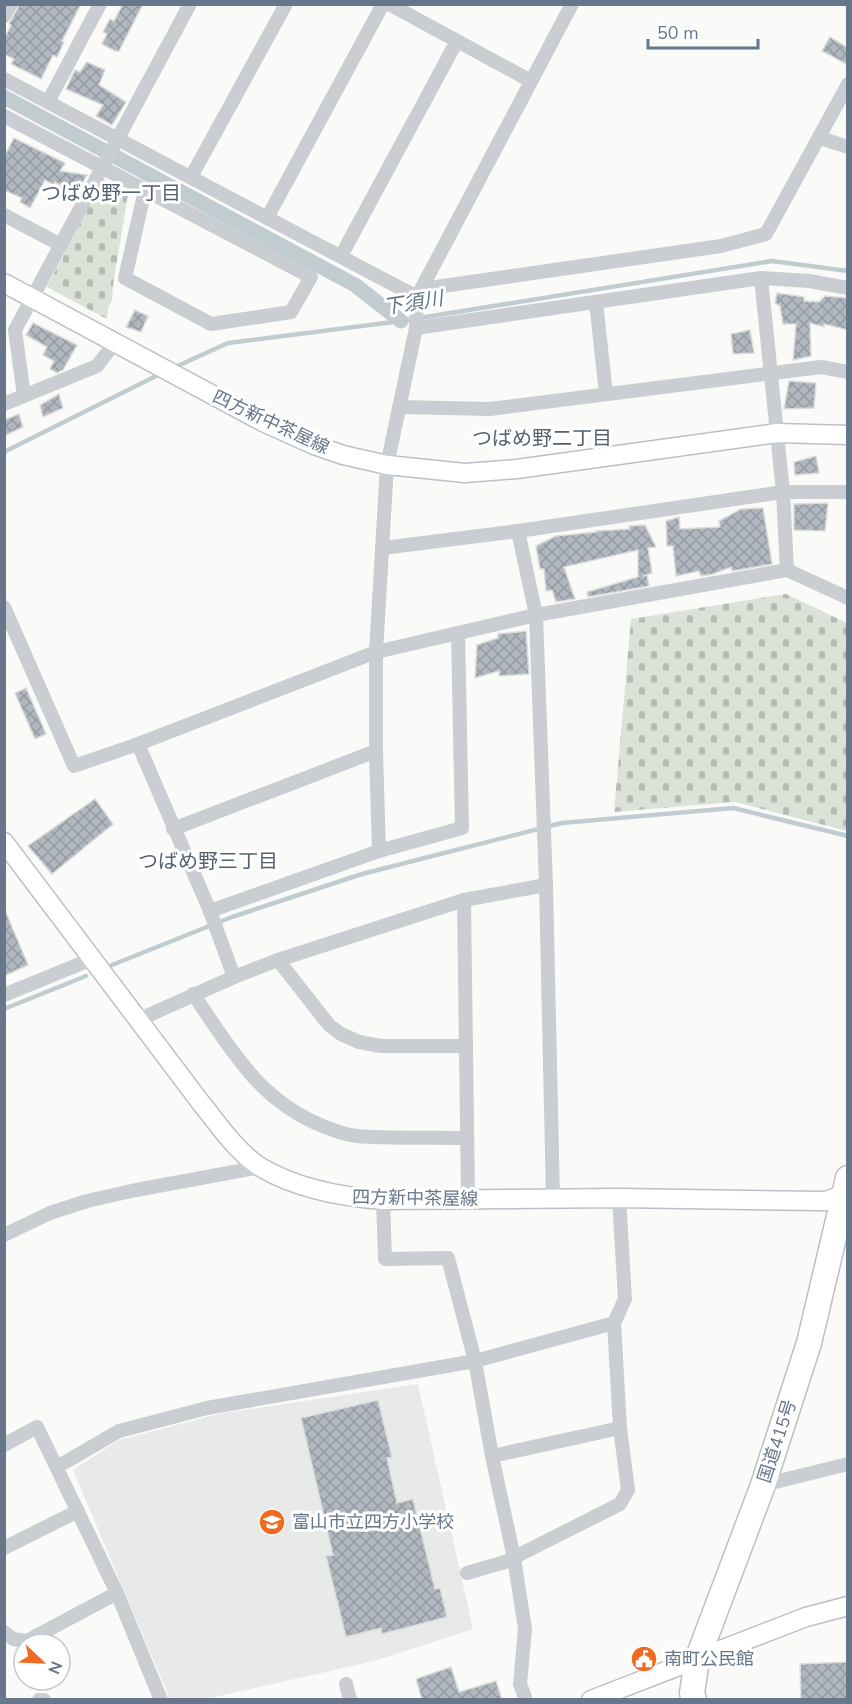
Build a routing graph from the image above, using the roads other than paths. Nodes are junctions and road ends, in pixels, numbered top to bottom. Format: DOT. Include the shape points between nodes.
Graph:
graph roads {
  1 [pos="11,4"];
  2 [pos="100,4"];
  3 [pos="190,4"];
  4 [pos="286,4"];
  5 [pos="383,4"];
  6 [pos="389,4"];
  7 [pos="572,4"];
  8 [pos="4,16"];
  9 [pos="457,41"];
  10 [pos="4,79"];
  11 [pos="531,81"];
  12 [pos="848,84"];
  13 [pos="48,102"];
  14 [pos="4,116"];
  15 [pos="820,138"];
  16 [pos="118,139"];
  17 [pos="848,147"];
  18 [pos="102,168"];
  19 [pos="191,177"];
  20 [pos="145,190"];
  21 [pos="4,214"];
  22 [pos="267,218"];
  23 [pos="61,245"];
  24 [pos="341,256"];
  25 [pos="760,278"];
  26 [pos="4,283"];
  27 [pos="848,288"];
  28 [pos="417,297"];
  29 [pos="32,298"];
  30 [pos="596,302"];
  31 [pos="416,328"];
  32 [pos="114,344"];
  33 [pos="771,372"];
  34 [pos="848,372"];
  35 [pos="606,394"];
  36 [pos="24,396"];
  37 [pos="4,404"];
  38 [pos="399,407"];
  39 [pos="777,434"];
  40 [pos="848,435"];
  41 [pos="387,465"];
  42 [pos="783,492"];
  43 [pos="848,492"];
  44 [pos="518,531"];
  45 [pos="383,548"];
  46 [pos="787,570"];
  47 [pos="848,598"];
  48 [pos="4,606"];
  49 [pos="536,615"];
  50 [pos="458,633"];
  51 [pos="376,652"];
  52 [pos="138,744"];
  53 [pos="376,751"];
  54 [pos="173,829"];
  55 [pos="4,842"];
  56 [pos="379,851"];
  57 [pos="546,885"];
  58 [pos="464,900"];
  59 [pos="210,911"];
  60 [pos="92,959"];
  61 [pos="278,960"];
  62 [pos="234,977"];
  63 [pos="193,994"];
  64 [pos="4,995"];
  65 [pos="138,1020"];
  66 [pos="466,1046"];
  67 [pos="467,1138"];
  68 [pos="261,1167"];
  69 [pos="846,1188"];
  70 [pos="553,1198"];
  71 [pos="619,1198"];
  72 [pos="383,1200"];
  73 [pos="468,1200"];
  74 [pos="4,1235"];
  75 [pos="614,1323"];
  76 [pos="475,1361"];
  77 [pos="620,1428"];
  78 [pos="4,1445"];
  79 [pos="492,1456"];
  80 [pos="848,1464"];
  81 [pos="57,1467"];
  82 [pos="764,1485"];
  83 [pos="78,1511"];
  84 [pos="4,1548"];
  85 [pos="514,1558"];
  86 [pos="467,1573"];
  87 [pos="117,1593"];
  88 [pos="848,1606"];
  89 [pos="4,1632"];
  90 [pos="697,1660"];
  91 [pos="346,1684"];
  92 [pos="39,1700"];
  93 [pos="44,1700"];
  94 [pos="161,1700"];
  95 [pos="350,1700"];
  96 [pos="526,1700"];
  97 [pos="591,1700"];
  98 [pos="694,1700"];
  1 -- 8 [label="street"];
  2 -- 13 [label="street"];
  3 -- 16 [label="street"];
  4 -- 19 [label="street"];
  5 -- 22 [label="street"];
  6 -- 9 [label="street"];
  7 -- 11 [label="street"];
  9 -- 11 [label="street"];
  9 -- 24 [label="street"];
  10 -- 13 [label="street"];
  11 -- 28 [label="street"];
  12 -- 15 [label="street"];
  13 -- 16 [label="street"];
  14 -- 18 [label="street"];
  15 -- 17 [label="street"];
  15 -- 28 [label="street" via="766,234 721,246 436,287"];
  16 -- 18 [label="street"];
  16 -- 19 [label="street"];
  18 -- 20 [label="street"];
  18 -- 23 [label="street"];
  19 -- 22 [label="street"];
  20 -- 20 [label="street" via="311,277 291,312 212,324 125,278"];
  21 -- 23 [label="street"];
  22 -- 24 [label="street"];
  23 -- 29 [label="street"];
  24 -- 28 [label="street"];
  25 -- 27 [label="street" via="809,280"];
  25 -- 30 [label="street"];
  25 -- 33 [label="street"];
  26 -- 29 [label="main road, 四方新中茶屋線"];
  28 -- 31 [label="street"];
  29 -- 32 [label="main road, 四方新中茶屋線"];
  29 -- 36 [label="street" via="15,330"];
  30 -- 31 [label="street"];
  30 -- 35 [label="street"];
  31 -- 38 [label="street"];
  32 -- 36 [label="street" via="97,366"];
  32 -- 41 [label="main road, 四方新中茶屋線" via="314,445"];
  33 -- 34 [label="street" via="821,367"];
  33 -- 35 [label="street"];
  33 -- 39 [label="street"];
  35 -- 38 [label="street" via="490,409"];
  36 -- 37 [label="street"];
  38 -- 41 [label="street"];
  39 -- 40 [label="main road, 四方新中茶屋線"];
  39 -- 41 [label="main road, 四方新中茶屋線" via="517,470 465,473"];
  39 -- 42 [label="street"];
  41 -- 45 [label="street"];
  42 -- 43 [label="street"];
  42 -- 44 [label="street"];
  42 -- 46 [label="street"];
  44 -- 45 [label="street"];
  44 -- 49 [label="street"];
  45 -- 51 [label="street"];
  46 -- 47 [label="street"];
  46 -- 49 [label="street"];
  48 -- 52 [label="street" via="74,766"];
  49 -- 50 [label="street"];
  49 -- 57 [label="street"];
  50 -- 51 [label="street"];
  50 -- 56 [label="street" via="462,828"];
  51 -- 52 [label="street"];
  51 -- 53 [label="street"];
  52 -- 54 [label="street"];
  53 -- 54 [label="street"];
  53 -- 56 [label="street"];
  54 -- 59 [label="street"];
  55 -- 60 [label="main road, 四方新中茶屋線"];
  56 -- 59 [label="street"];
  57 -- 58 [label="street"];
  57 -- 70 [label="street"];
  58 -- 61 [label="street"];
  58 -- 66 [label="street"];
  59 -- 62 [label="street"];
  60 -- 64 [label="street"];
  60 -- 65 [label="main road, 四方新中茶屋線"];
  61 -- 62 [label="street"];
  61 -- 66 [label="street" via="329,1025 341,1034 381,1046"];
  62 -- 63 [label="street"];
  63 -- 65 [label="street"];
  63 -- 67 [label="street" via="252,1077 300,1116 355,1136"];
  65 -- 68 [label="main road, 四方新中茶屋線" via="233,1143"];
  66 -- 67 [label="street"];
  67 -- 73 [label="street"];
  68 -- 72 [label="main road, 四方新中茶屋線" via="306,1187 344,1197"];
  68 -- 74 [label="street" via="87,1201"];
  69 -- 71 [label="main road, 四方新中茶屋線" via="820,1201"];
  69 -- 82 [label="highway, 国道415号" via="809,1343"];
  70 -- 71 [label="main road, 四方新中茶屋線"];
  70 -- 73 [label="main road, 四方新中茶屋線"];
  71 -- 75 [label="street" via="625,1299"];
  72 -- 73 [label="main road, 四方新中茶屋線"];
  72 -- 76 [label="street" via="385,1259 448,1258"];
  75 -- 76 [label="street"];
  75 -- 77 [label="street"];
  76 -- 79 [label="street"];
  76 -- 81 [label="street" via="207,1408 119,1431"];
  77 -- 79 [label="street"];
  77 -- 85 [label="street" via="628,1490 620,1504"];
  78 -- 81 [label="street" via="37,1427"];
  79 -- 85 [label="street"];
  80 -- 82 [label="street"];
  81 -- 83 [label="street"];
  82 -- 90 [label="highway, 国道415号"];
  83 -- 84 [label="street"];
  83 -- 87 [label="street"];
  85 -- 86 [label="street"];
  85 -- 96 [label="street" via="525,1629 520,1684"];
  87 -- 89 [label="street" via="27,1641 13,1639"];
  87 -- 94 [label="street"];
  88 -- 90 [label="main road" via="806,1617"];
  90 -- 97 [label="main road"];
  90 -- 98 [label="highway, 国道415号"];
  91 -- 95 [label="street"];
  92 -- 93 [label="street"];
}
